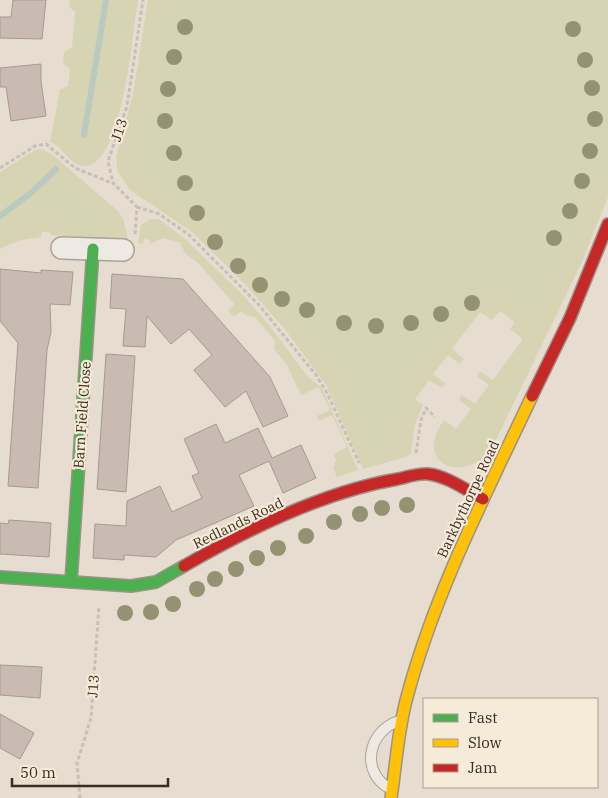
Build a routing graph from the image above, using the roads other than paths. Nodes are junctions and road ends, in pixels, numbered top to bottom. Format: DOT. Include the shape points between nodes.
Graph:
graph roads {
  1 [pos="608,224"];
  2 [pos="129,246"];
  3 [pos="62,248"];
  4 [pos="93,249"];
  5 [pos="483,499"];
  6 [pos="0,577"];
  7 [pos="70,582"];
  8 [pos="402,720"];
  9 [pos="391,794"];
  1 -- 5 [label="street, Barkbythorpe Road" via="558,344"];
  2 -- 4 [label="street"];
  3 -- 4 [label="street"];
  4 -- 7 [label="street, Barn Field Close"];
  5 -- 7 [label="street, Redlands Road" via="427,474 366,484 227,542 156,582 139,586"];
  5 -- 8 [label="street, Barkbythorpe Road" via="425,635"];
  6 -- 7 [label="street, Redlands Road"];
  8 -- 9 [label="street, Barkbythorpe Road"];
  8 -- 9 [label="lane" via="377,736 371,756 375,778"];
}
